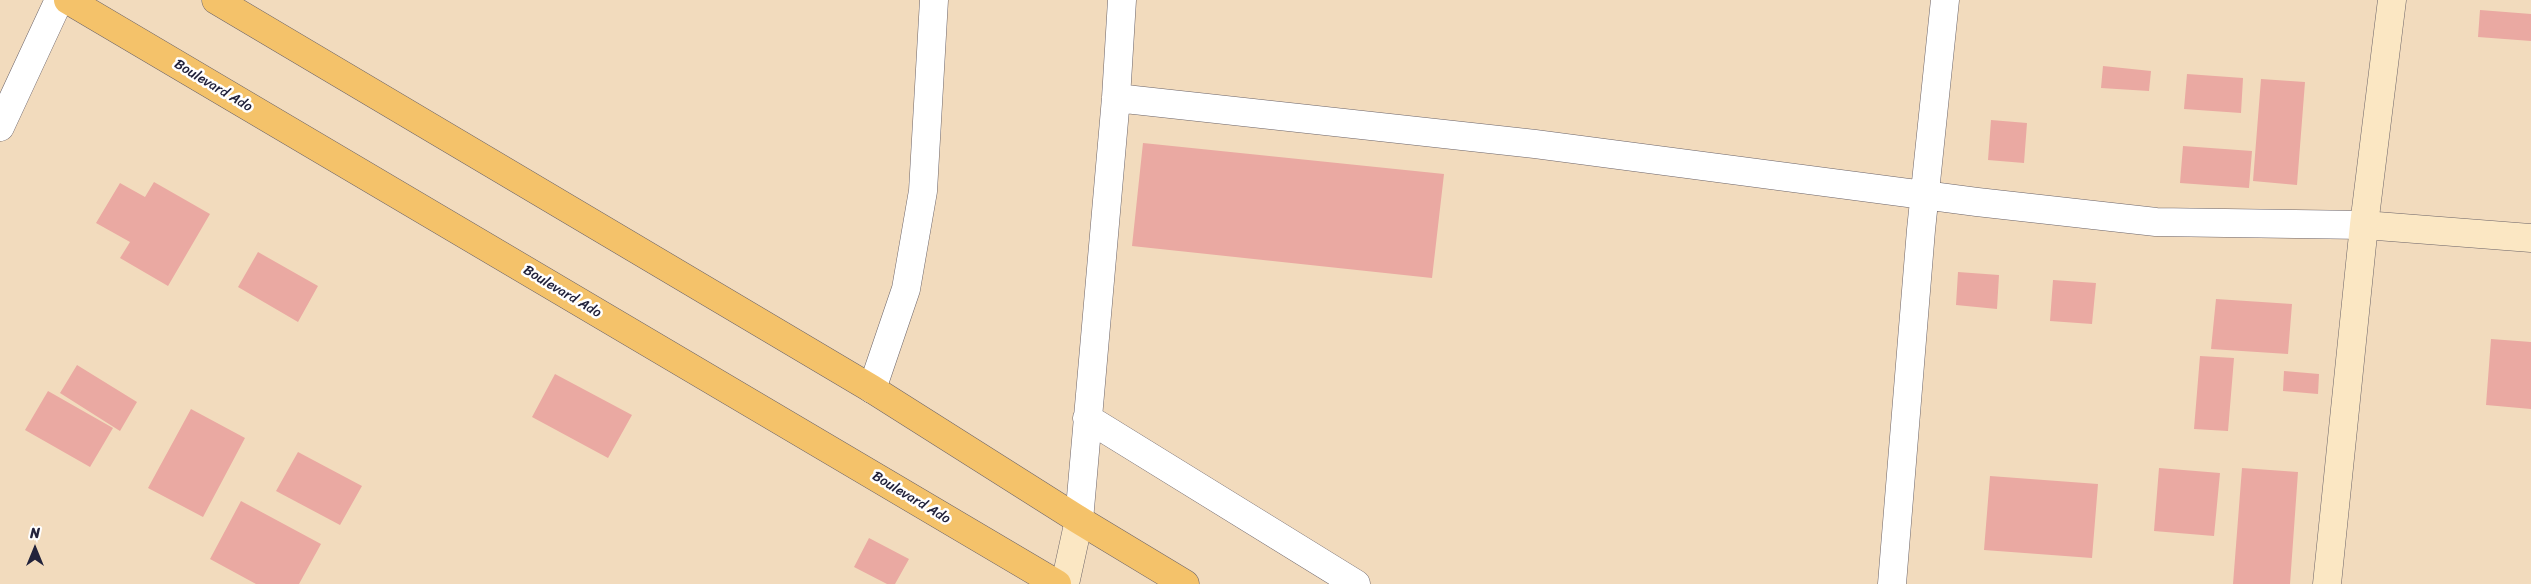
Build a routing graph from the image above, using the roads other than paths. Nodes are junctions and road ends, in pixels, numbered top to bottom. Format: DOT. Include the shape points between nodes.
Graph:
graph roads {
  1 [pos="59,0"];
  2 [pos="68,0"];
  3 [pos="216,0"];
  4 [pos="934,0"];
  5 [pos="1122,0"];
  6 [pos="1945,0"];
  7 [pos="2392,0"];
  8 [pos="1116,98"];
  9 [pos="0,127"];
  10 [pos="1926,194"];
  11 [pos="2364,225"];
  12 [pos="2531,238"];
  13 [pos="872,389"];
  14 [pos="1087,418"];
  15 [pos="1079,520"];
  16 [pos="1057,584"];
  17 [pos="1065,584"];
  18 [pos="1185,584"];
  19 [pos="1356,584"];
  20 [pos="1892,584"];
  21 [pos="2327,584"];
  1 -- 9 [label="street"];
  2 -- 16 [label="main road, Boulevard Ado"];
  3 -- 13 [label="main road"];
  4 -- 13 [label="street" via="923,191 906,289"];
  5 -- 8 [label="street"];
  6 -- 10 [label="street"];
  7 -- 11 [label="street"];
  8 -- 10 [label="street" via="1535,144"];
  8 -- 14 [label="street"];
  10 -- 11 [label="street" via="2156,222"];
  10 -- 20 [label="street"];
  11 -- 12 [label="street"];
  11 -- 21 [label="street"];
  13 -- 15 [label="main road"];
  14 -- 15 [label="street"];
  14 -- 19 [label="street"];
  15 -- 17 [label="street"];
  15 -- 18 [label="main road"];
}
